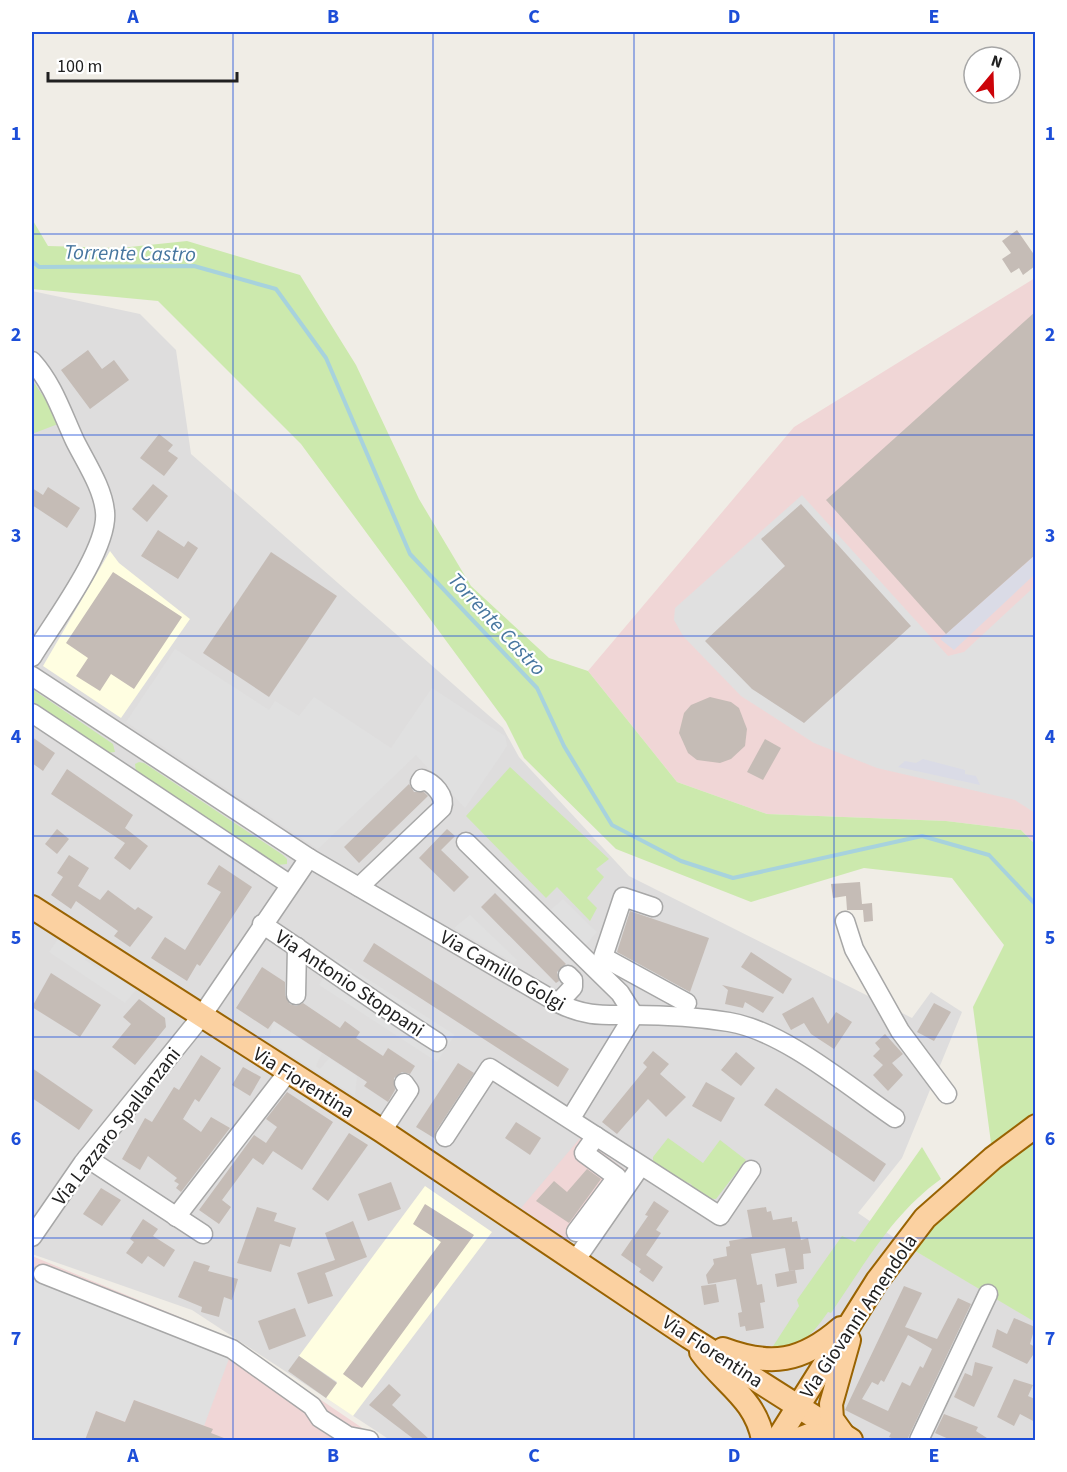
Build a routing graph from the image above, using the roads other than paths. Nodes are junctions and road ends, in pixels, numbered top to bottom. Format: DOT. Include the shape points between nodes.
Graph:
graph roads {
  1 [pos="32,361"];
  2 [pos="32,657"];
  3 [pos="32,676"];
  4 [pos="32,713"];
  5 [pos="135,744"];
  6 [pos="117,769"];
  7 [pos="420,782"];
  8 [pos="466,842"];
  9 [pos="309,858"];
  10 [pos="289,884"];
  11 [pos="359,887"];
  12 [pos="32,907"];
  13 [pos="653,907"];
  14 [pos="845,921"];
  15 [pos="262,924"];
  16 [pos="297,947"];
  17 [pos="568,975"];
  18 [pos="296,995"];
  19 [pos="558,1003"];
  20 [pos="687,1003"];
  21 [pos="634,1015"];
  22 [pos="201,1017"];
  23 [pos="437,1042"];
  24 [pos="288,1072"];
  25 [pos="404,1083"];
  26 [pos="947,1094"];
  27 [pos="571,1118"];
  28 [pos="895,1118"];
  29 [pos="1032,1127"];
  30 [pos="382,1131"];
  31 [pos="596,1136"];
  32 [pos="445,1137"];
  33 [pos="87,1158"];
  34 [pos="640,1167"];
  35 [pos="751,1170"];
  36 [pos="615,1191"];
  37 [pos="176,1217"];
  38 [pos="576,1232"];
  39 [pos="203,1234"];
  40 [pos="32,1236"];
  41 [pos="575,1261"];
  42 [pos="43,1274"];
  43 [pos="988,1294"];
  44 [pos="856,1316"];
  45 [pos="689,1337"];
  46 [pos="798,1406"];
  47 [pos="847,1438"];
  48 [pos="810,1439"];
  49 [pos="369,1440"];
  50 [pos="763,1440"];
  51 [pos="777,1440"];
  52 [pos="919,1440"];
  1 -- 2 [label="street" via="57,397 100,494 105,525 92,560"];
  3 -- 5 [label="street, Via Camillo Golgi"];
  4 -- 6 [label="street"];
  5 -- 6 [label="street"];
  5 -- 9 [label="street, Via Camillo Golgi"];
  6 -- 10 [label="street"];
  7 -- 11 [label="street" via="428,781 442,795 442,808"];
  8 -- 21 [label="street" via="620,993"];
  9 -- 10 [label="street, Via Lazzaro Spallanzani"];
  9 -- 11 [label="street, Via Camillo Golgi"];
  10 -- 15 [label="street, Via Lazzaro Spallanzani"];
  11 -- 19 [label="street, Via Camillo Golgi"];
  12 -- 22 [label="main road, Via Fiorentina"];
  13 -- 20 [label="street" via="623,897 603,957"];
  14 -- 26 [label="street" via="854,949 900,1031"];
  15 -- 16 [label="street, Via Antonio Stoppani"];
  15 -- 22 [label="street, Via Lazzaro Spallanzani"];
  16 -- 18 [label="street"];
  16 -- 23 [label="street, Via Antonio Stoppani" via="352,988"];
  17 -- 19 [label="street" via="573,987"];
  19 -- 21 [label="street, Via Camillo Golgi" via="579,1013"];
  21 -- 27 [label="street"];
  21 -- 28 [label="street, Via Camillo Golgi" via="732,1022 759,1031 785,1043"];
  22 -- 24 [label="main road, Via Fiorentina"];
  22 -- 33 [label="street, Via Lazzaro Spallanzani"];
  24 -- 30 [label="main road, Via Fiorentina"];
  24 -- 37 [label="street"];
  25 -- 30 [label="street" via="409,1090"];
  27 -- 31 [label="street"];
  27 -- 32 [label="street" via="490,1068"];
  29 -- 44 [label="main road, Via Giovanni Amendola" via="925,1218"];
  30 -- 41 [label="main road, Via Fiorentina"];
  31 -- 34 [label="street"];
  31 -- 36 [label="street" via="584,1153 617,1177"];
  33 -- 37 [label="street"];
  33 -- 40 [label="street, Via Lazzaro Spallanzani"];
  34 -- 35 [label="street" via="720,1216"];
  34 -- 36 [label="street"];
  36 -- 38 [label="street"];
  36 -- 41 [label="street"];
  37 -- 39 [label="street"];
  41 -- 45 [label="main road, Via Fiorentina"];
  42 -- 49 [label="street" via="232,1348 312,1406 320,1418 348,1436"];
  43 -- 52 [label="street"];
  44 -- 45 [label="main road" via="826,1341 796,1357 776,1360 734,1353"];
  44 -- 46 [label="main road, Via Giovanni Amendola"];
  44 -- 47 [label="main road" via="831,1404 832,1419"];
  45 -- 46 [label="main road, Via Fiorentina"];
  45 -- 50 [label="main road" via="752,1408 760,1422"];
  46 -- 47 [label="main road, Via Fiorentina"];
  46 -- 51 [label="main road, Via Giovanni Amendola"];
  47 -- 48 [label="main road"];
}
